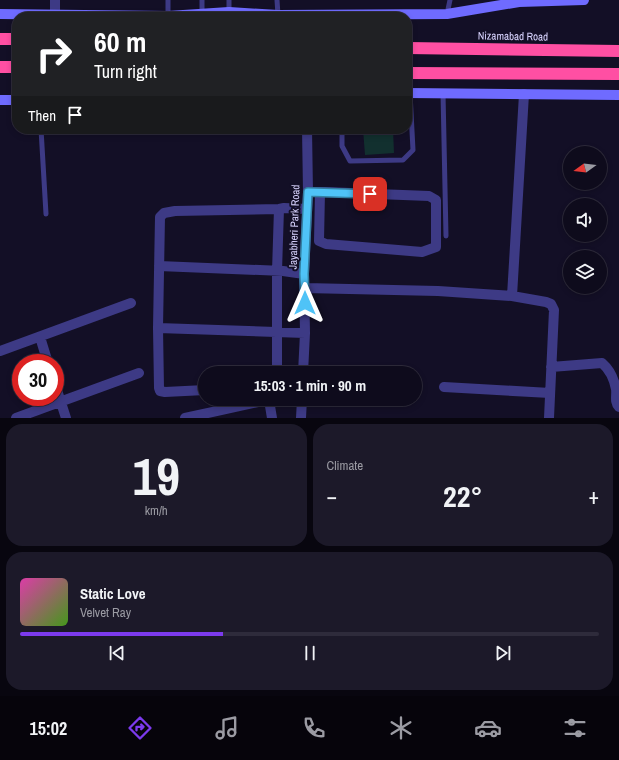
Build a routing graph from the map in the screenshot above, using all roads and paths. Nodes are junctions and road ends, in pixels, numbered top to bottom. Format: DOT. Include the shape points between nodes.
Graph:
graph roads {
  1 [pos="55,0"];
  2 [pos="168,0"];
  3 [pos="202,0"];
  4 [pos="230,0"];
  5 [pos="277,0"];
  6 [pos="450,0"];
  7 [pos="578,0"];
  8 [pos="519,1"];
  9 [pos="55,12"];
  10 [pos="168,12"];
  11 [pos="202,12"];
  12 [pos="229,12"];
  13 [pos="278,12"];
  14 [pos="0,14"];
  15 [pos="12,14"];
  16 [pos="412,14"];
  17 [pos="447,14"];
  18 [pos="0,39"];
  19 [pos="12,39"];
  20 [pos="412,48"];
  21 [pos="619,51"];
  22 [pos="0,67"];
  23 [pos="12,67"];
  24 [pos="412,73"];
  25 [pos="619,74"];
  26 [pos="412,93"];
  27 [pos="443,93"];
  28 [pos="524,94"];
  29 [pos="619,95"];
  30 [pos="0,100"];
  31 [pos="12,100"];
  32 [pos="41,134"];
  33 [pos="307,134"];
  34 [pos="342,134"];
  35 [pos="412,134"];
  36 [pos="308,192"];
  37 [pos="320,192"];
  38 [pos="279,209"];
  39 [pos="307,209"];
  40 [pos="46,214"];
  41 [pos="446,236"];
  42 [pos="159,266"];
  43 [pos="277,271"];
  44 [pos="304,274"];
  45 [pos="305,288"];
  46 [pos="512,296"];
  47 [pos="131,303"];
  48 [pos="158,328"];
  49 [pos="276,331"];
  50 [pos="305,332"];
  51 [pos="40,337"];
  52 [pos="0,351"];
  53 [pos="45,354"];
  54 [pos="277,366"];
  55 [pos="303,366"];
  56 [pos="551,367"];
  57 [pos="140,373"];
  58 [pos="444,386"];
  59 [pos="198,390"];
  60 [pos="550,393"];
  61 [pos="64,401"];
  62 [pos="50,406"];
  63 [pos="62,406"];
  64 [pos="238,406"];
  65 [pos="271,406"];
  66 [pos="302,406"];
  67 [pos="619,408"];
  68 [pos="16,418"];
  69 [pos="66,418"];
  70 [pos="184,418"];
  71 [pos="272,418"];
  72 [pos="301,418"];
  73 [pos="549,418"];
  1 -- 9 [label="street"];
  2 -- 10 [label="lane"];
  3 -- 11 [label="lane"];
  4 -- 12 [label="lane"];
  5 -- 13 [label="lane"];
  6 -- 17 [label="lane"];
  7 -- 8 [label="main road"];
  8 -- 17 [label="main road"];
  14 -- 15 [label="main road"];
  16 -- 17 [label="main road"];
  18 -- 19 [label="highway"];
  20 -- 21 [label="highway, Nizamabad Road"];
  22 -- 23 [label="highway"];
  24 -- 25 [label="highway"];
  26 -- 27 [label="main road"];
  27 -- 28 [label="main road"];
  27 -- 41 [label="lane"];
  28 -- 29 [label="main road"];
  28 -- 46 [label="street"];
  30 -- 31 [label="main road"];
  32 -- 40 [label="lane"];
  33 -- 36 [label="street, Jayabheri Park Road"];
  34 -- 35 [label="lane" via="342,146 350,161 402,160 413,150"];
  36 -- 37 [label="street"];
  36 -- 39 [label="street, Jayabheri Park Road"];
  37 -- 37 [label="street" via="429,196 436,200 436,247 422,252 326,244 319,241"];
  38 -- 39 [label="street"];
  38 -- 42 [label="street" via="164,213 160,217"];
  38 -- 43 [label="street"];
  39 -- 44 [label="street, Jayabheri Park Road"];
  42 -- 43 [label="street"];
  42 -- 48 [label="street"];
  43 -- 44 [label="street"];
  43 -- 49 [label="street"];
  44 -- 45 [label="street, Jayabheri Park Road"];
  45 -- 46 [label="street" via="438,291"];
  45 -- 50 [label="street, Jayabheri Park Road"];
  46 -- 56 [label="street" via="551,304 554,310"];
  47 -- 51 [label="street"];
  48 -- 49 [label="street"];
  48 -- 59 [label="street" via="160,391"];
  49 -- 50 [label="street"];
  49 -- 54 [label="street"];
  50 -- 55 [label="street, Jayabheri Park Road"];
  51 -- 52 [label="street"];
  51 -- 53 [label="street"];
  56 -- 60 [label="street"];
  56 -- 67 [label="street" via="602,363 608,368 616,388 616,405"];
  57 -- 61 [label="street"];
  58 -- 60 [label="street"];
  60 -- 73 [label="street"];
  62 -- 68 [label="street"];
  63 -- 69 [label="street"];
  64 -- 70 [label="street"];
  65 -- 71 [label="street"];
  66 -- 72 [label="street"];
}
